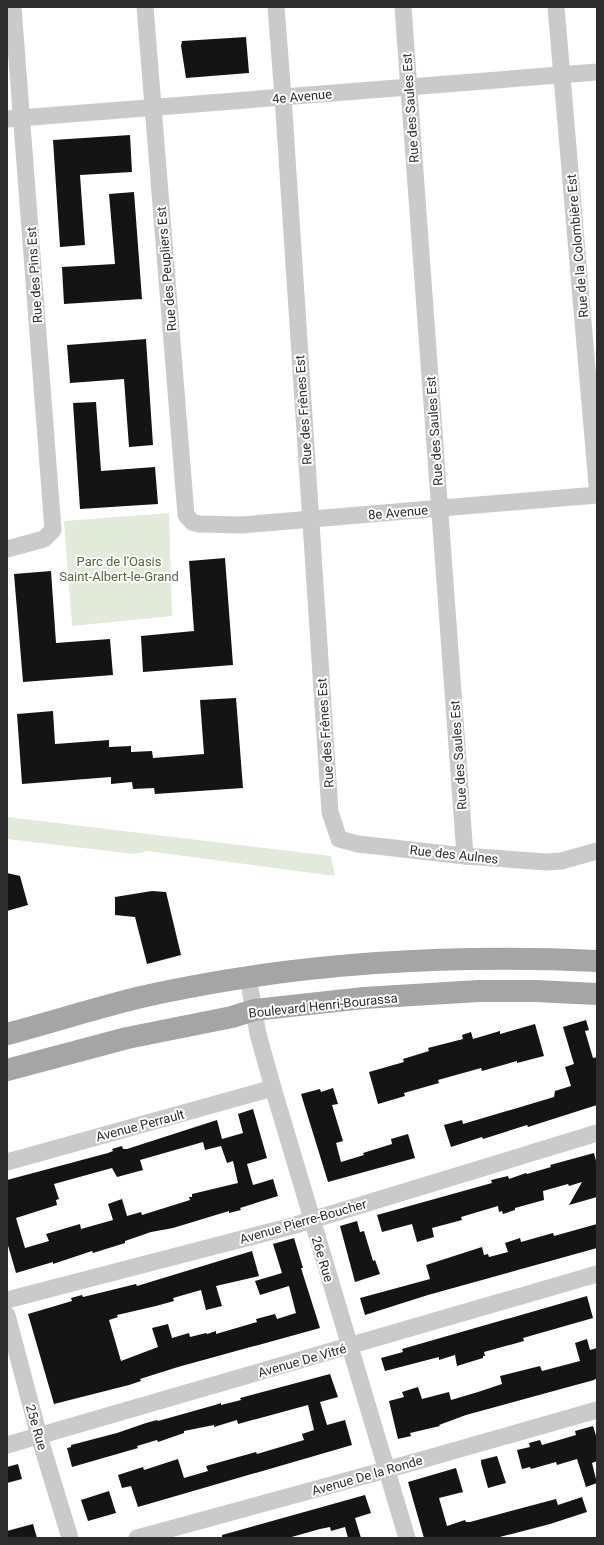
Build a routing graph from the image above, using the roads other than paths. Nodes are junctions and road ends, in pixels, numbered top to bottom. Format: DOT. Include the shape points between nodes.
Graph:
graph roads {
  1 [pos="13,7"];
  2 [pos="145,7"];
  3 [pos="276,7"];
  4 [pos="403,7"];
  5 [pos="556,7"];
  6 [pos="597,72"];
  7 [pos="562,75"];
  8 [pos="409,87"];
  9 [pos="283,97"];
  10 [pos="153,108"];
  11 [pos="14,118"];
  12 [pos="597,485"];
  13 [pos="597,495"];
  14 [pos="440,508"];
  15 [pos="311,519"];
  16 [pos="199,524"];
  17 [pos="7,549"];
  18 [pos="330,812"];
  19 [pos="597,851"];
  20 [pos="465,856"];
  21 [pos="597,961"];
  22 [pos="248,977"];
  23 [pos="597,994"];
  24 [pos="254,1010"];
  25 [pos="7,1034"];
  26 [pos="7,1070"];
  27 [pos="273,1088"];
  28 [pos="597,1133"];
  29 [pos="7,1162"];
  30 [pos="312,1220"];
  31 [pos="597,1274"];
  32 [pos="7,1300"];
  33 [pos="7,1315"];
  34 [pos="349,1346"];
  35 [pos="597,1410"];
  36 [pos="39,1436"];
  37 [pos="7,1445"];
  38 [pos="386,1470"];
  39 [pos="70,1538"];
  40 [pos="137,1538"];
  41 [pos="407,1538"];
  1 -- 11 [label="street, Rue des Pins Est"];
  2 -- 10 [label="street, Rue des Peupliers Est"];
  3 -- 9 [label="street, Rue des Frênes Est"];
  4 -- 8 [label="street, Rue des Saules Est"];
  5 -- 7 [label="street, Rue de la Colombière Est"];
  6 -- 7 [label="street, 4e Avenue"];
  7 -- 8 [label="street, 4e Avenue"];
  7 -- 12 [label="street, Rue de la Colombière Est"];
  8 -- 9 [label="street, 4e Avenue"];
  8 -- 14 [label="street, Rue des Saules Est"];
  9 -- 10 [label="street, 4e Avenue"];
  9 -- 15 [label="street, Rue des Frênes Est"];
  10 -- 11 [label="street, 4e Avenue"];
  10 -- 16 [label="street, Rue des Peupliers Est" via="186,515 192,522"];
  11 -- 17 [label="street, Rue des Pins Est" via="53,530 44,539"];
  13 -- 14 [label="street, 8e Avenue"];
  14 -- 15 [label="street, 8e Avenue"];
  14 -- 20 [label="street, Rue des Saules Est"];
  15 -- 16 [label="street, 8e Avenue" via="242,525"];
  15 -- 18 [label="street, Rue des Frênes Est"];
  18 -- 20 [label="street, Rue des Aulnes" via="339,839 358,844"];
  19 -- 20 [label="street, Rue des Aulnes" via="546,862"];
  21 -- 22 [label="main road" via="478,958 359,963"];
  22 -- 24 [label="street, 26e Rue"];
  22 -- 25 [label="main road" via="140,998"];
  23 -- 24 [label="main road, Boulevard Henri-Bourassa" via="479,991 364,998"];
  24 -- 26 [label="main road, Boulevard Henri-Bourassa" via="232,1017 127,1038"];
  24 -- 27 [label="street, 26e Rue"];
  27 -- 29 [label="street, Avenue Perrault"];
  27 -- 30 [label="street, 26e Rue"];
  28 -- 30 [label="street, Avenue Pierre-Boucher"];
  30 -- 32 [label="street, Avenue Pierre-Boucher"];
  30 -- 34 [label="street, 26e Rue"];
  31 -- 34 [label="street, Avenue De Vitré"];
  33 -- 36 [label="street, 25e Rue"];
  34 -- 36 [label="street, Avenue De Vitré"];
  34 -- 38 [label="street, 26e Rue"];
  35 -- 38 [label="street, Avenue De la Ronde"];
  36 -- 37 [label="street, Avenue De Vitré"];
  36 -- 39 [label="street, 25e Rue"];
  38 -- 40 [label="street, Avenue De la Ronde"];
  38 -- 41 [label="street, 26e Rue"];
}
